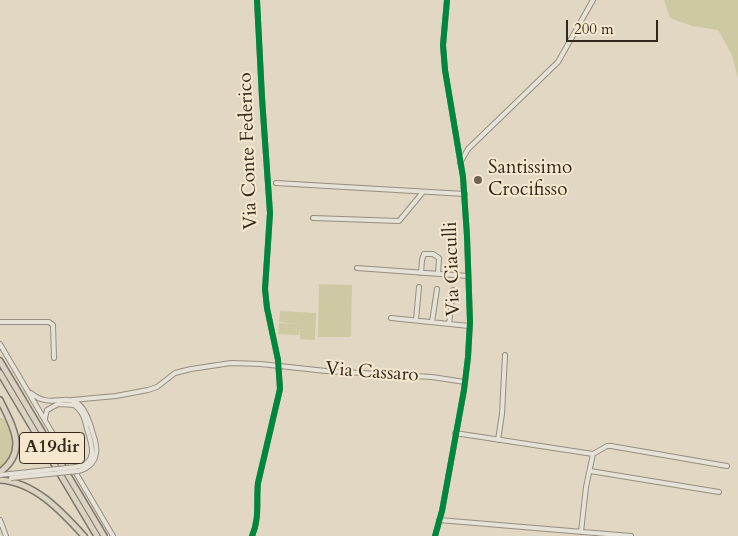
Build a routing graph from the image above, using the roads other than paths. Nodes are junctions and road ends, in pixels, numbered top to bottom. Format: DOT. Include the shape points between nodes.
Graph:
graph roads {
  1 [pos="258,0"];
  2 [pos="447,0"];
  3 [pos="593,0"];
  4 [pos="460,163"];
  5 [pos="276,183"];
  6 [pos="423,192"];
  7 [pos="465,194"];
  8 [pos="312,218"];
  9 [pos="357,268"];
  10 [pos="421,273"];
  11 [pos="438,274"];
  12 [pos="468,276"];
  13 [pos="419,287"];
  14 [pos="437,289"];
  15 [pos="453,290"];
  16 [pos="391,318"];
  17 [pos="416,320"];
  18 [pos="0,322"];
  19 [pos="432,322"];
  20 [pos="449,324"];
  21 [pos="470,326"];
  22 [pos="0,344"];
  23 [pos="505,355"];
  24 [pos="54,358"];
  25 [pos="0,361"];
  26 [pos="278,366"];
  27 [pos="0,373"];
  28 [pos="465,382"];
  29 [pos="26,388"];
  30 [pos="0,400"];
  31 [pos="48,400"];
  32 [pos="72,400"];
  33 [pos="39,410"];
  34 [pos="45,420"];
  35 [pos="456,433"];
  36 [pos="498,440"];
  37 [pos="593,454"];
  38 [pos="727,466"];
  39 [pos="77,469"];
  40 [pos="590,471"];
  41 [pos="0,473"];
  42 [pos="0,480"];
  43 [pos="719,492"];
  44 [pos="0,520"];
  45 [pos="439,520"];
  46 [pos="581,532"];
  47 [pos="6,536"];
  48 [pos="84,536"];
  49 [pos="97,536"];
  50 [pos="104,536"];
  51 [pos="113,536"];
  52 [pos="252,536"];
  53 [pos="434,536"];
  54 [pos="631,536"];
  1 -- 26 [label="street, Via Conte Federico" via="270,213 265,289"];
  2 -- 4 [label="street, Via Ciaculli" via="443,32 445,70"];
  3 -- 4 [label="street" via="558,62 468,149"];
  4 -- 7 [label="street, Via Ciaculli"];
  5 -- 6 [label="street"];
  6 -- 7 [label="street"];
  6 -- 8 [label="street" via="399,221"];
  7 -- 12 [label="street, Via Ciaculli"];
  9 -- 10 [label="street"];
  10 -- 11 [label="street"];
  10 -- 11 [label="street" via="424,254 433,254 440,258"];
  11 -- 12 [label="street"];
  12 -- 21 [label="street, Via Ciaculli"];
  13 -- 17 [label="street"];
  14 -- 19 [label="street"];
  15 -- 20 [label="street"];
  16 -- 17 [label="street"];
  17 -- 19 [label="street"];
  18 -- 24 [label="street" via="49,322 54,325"];
  19 -- 20 [label="street"];
  20 -- 21 [label="street"];
  21 -- 28 [label="street, Via Ciaculli"];
  22 -- 29 [label="street"];
  23 -- 36 [label="street"];
  25 -- 50 [label="highway, A19dir"];
  26 -- 28 [label="street, Via Cassaro"];
  26 -- 32 [label="street, Via Cassaro" via="231,364 191,369 175,373 148,390"];
  26 -- 52 [label="street, Via Conte Federico" via="280,389 258,483 258,517"];
  27 -- 49 [label="highway, A19dir"];
  28 -- 35 [label="street, Via Ciaculli"];
  29 -- 31 [label="street" via="33,395"];
  29 -- 33 [label="street"];
  30 -- 41 [label="highway" via="17,444 9,465"];
  31 -- 32 [label="street, Via Cassaro"];
  31 -- 33 [label="street"];
  32 -- 39 [label="street" via="86,412 96,448 92,463"];
  33 -- 34 [label="street"];
  34 -- 39 [label="street" via="47,410 58,404 74,405 82,414 93,453 89,461"];
  34 -- 51 [label="street"];
  35 -- 36 [label="street"];
  35 -- 45 [label="street, Via Ciaculli"];
  36 -- 37 [label="street"];
  37 -- 38 [label="street" via="611,446"];
  37 -- 40 [label="street"];
  39 -- 41 [label="street, bridge"];
  39 -- 42 [label="street, bridge"];
  40 -- 43 [label="street"];
  40 -- 46 [label="street"];
  42 -- 48 [label="highway" via="23,485 41,495"];
  44 -- 47 [label="street"];
  45 -- 46 [label="street"];
  45 -- 53 [label="street, Via Ciaculli"];
  46 -- 54 [label="street"];
}
